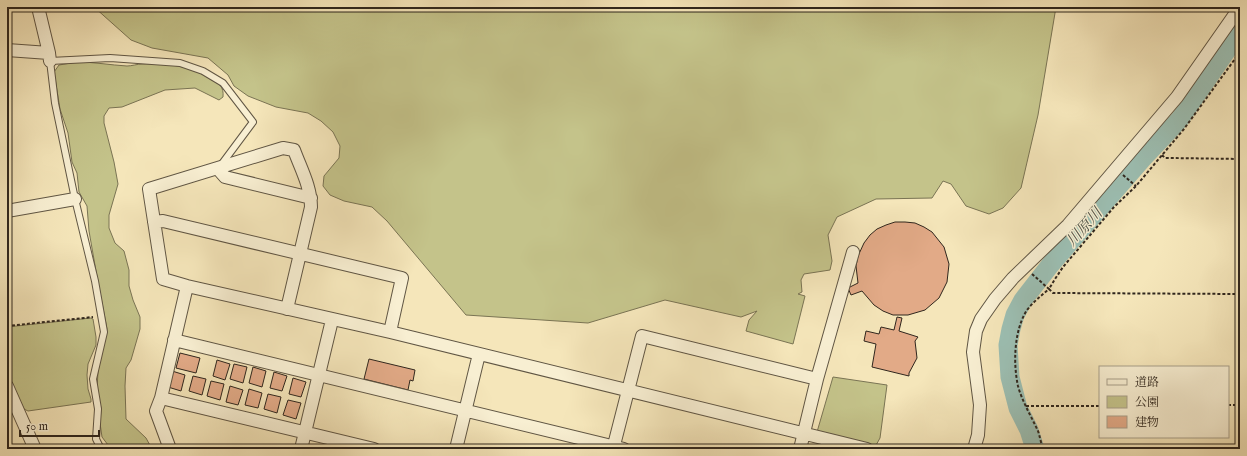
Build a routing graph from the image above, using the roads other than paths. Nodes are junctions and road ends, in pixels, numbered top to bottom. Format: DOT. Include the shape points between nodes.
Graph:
graph roads {
  1 [pos="38,7"];
  2 [pos="1240,7"];
  3 [pos="7,50"];
  4 [pos="50,57"];
  5 [pos="218,169"];
  6 [pos="311,198"];
  7 [pos="75,199"];
  8 [pos="7,211"];
  9 [pos="154,222"];
  10 [pos="853,252"];
  11 [pos="301,254"];
  12 [pos="187,286"];
  13 [pos="287,309"];
  14 [pos="332,320"];
  15 [pos="390,332"];
  16 [pos="174,340"];
  17 [pos="479,354"];
  18 [pos="318,375"];
  19 [pos="817,378"];
  20 [pos="7,386"];
  21 [pos="627,391"];
  22 [pos="161,398"];
  23 [pos="466,410"];
  24 [pos="305,432"];
  25 [pos="804,433"];
  26 [pos="617,448"];
  27 [pos="35,449"];
  28 [pos="101,449"];
  29 [pos="170,449"];
  30 [pos="301,449"];
  31 [pos="374,449"];
  32 [pos="456,449"];
  33 [pos="800,449"];
  34 [pos="868,449"];
  35 [pos="974,449"];
  1 -- 4 [label="street"];
  2 -- 35 [label="street" via="1177,97 1068,225 1014,278 981,319 976,331 973,352 980,405 978,435"];
  3 -- 4 [label="street"];
  4 -- 5 [label="lane" via="180,63 203,71 223,83 253,122"];
  4 -- 7 [label="lane" via="55,103"];
  5 -- 6 [label="street" via="225,177"];
  5 -- 6 [label="street" via="283,148 294,150"];
  5 -- 9 [label="street" via="149,190"];
  6 -- 11 [label="street" via="312,207"];
  7 -- 8 [label="street"];
  7 -- 28 [label="lane" via="95,281 104,332 93,379 98,409 96,439"];
  9 -- 11 [label="street" via="163,221"];
  9 -- 12 [label="street" via="163,279"];
  10 -- 19 [label="street"];
  11 -- 13 [label="street"];
  11 -- 15 [label="street" via="402,278"];
  12 -- 13 [label="street"];
  12 -- 16 [label="street"];
  13 -- 14 [label="street"];
  14 -- 15 [label="street"];
  14 -- 18 [label="street"];
  15 -- 17 [label="street"];
  16 -- 18 [label="street"];
  16 -- 22 [label="street"];
  17 -- 21 [label="street"];
  17 -- 23 [label="street"];
  18 -- 23 [label="street"];
  18 -- 24 [label="street"];
  19 -- 21 [label="street" via="642,336"];
  19 -- 25 [label="street"];
  20 -- 27 [label="street"];
  21 -- 25 [label="street"];
  21 -- 26 [label="street"];
  22 -- 24 [label="street"];
  22 -- 29 [label="street" via="156,411"];
  23 -- 26 [label="street"];
  23 -- 32 [label="street"];
  24 -- 30 [label="street"];
  24 -- 31 [label="street"];
  25 -- 33 [label="street"];
  25 -- 34 [label="street"];
}
